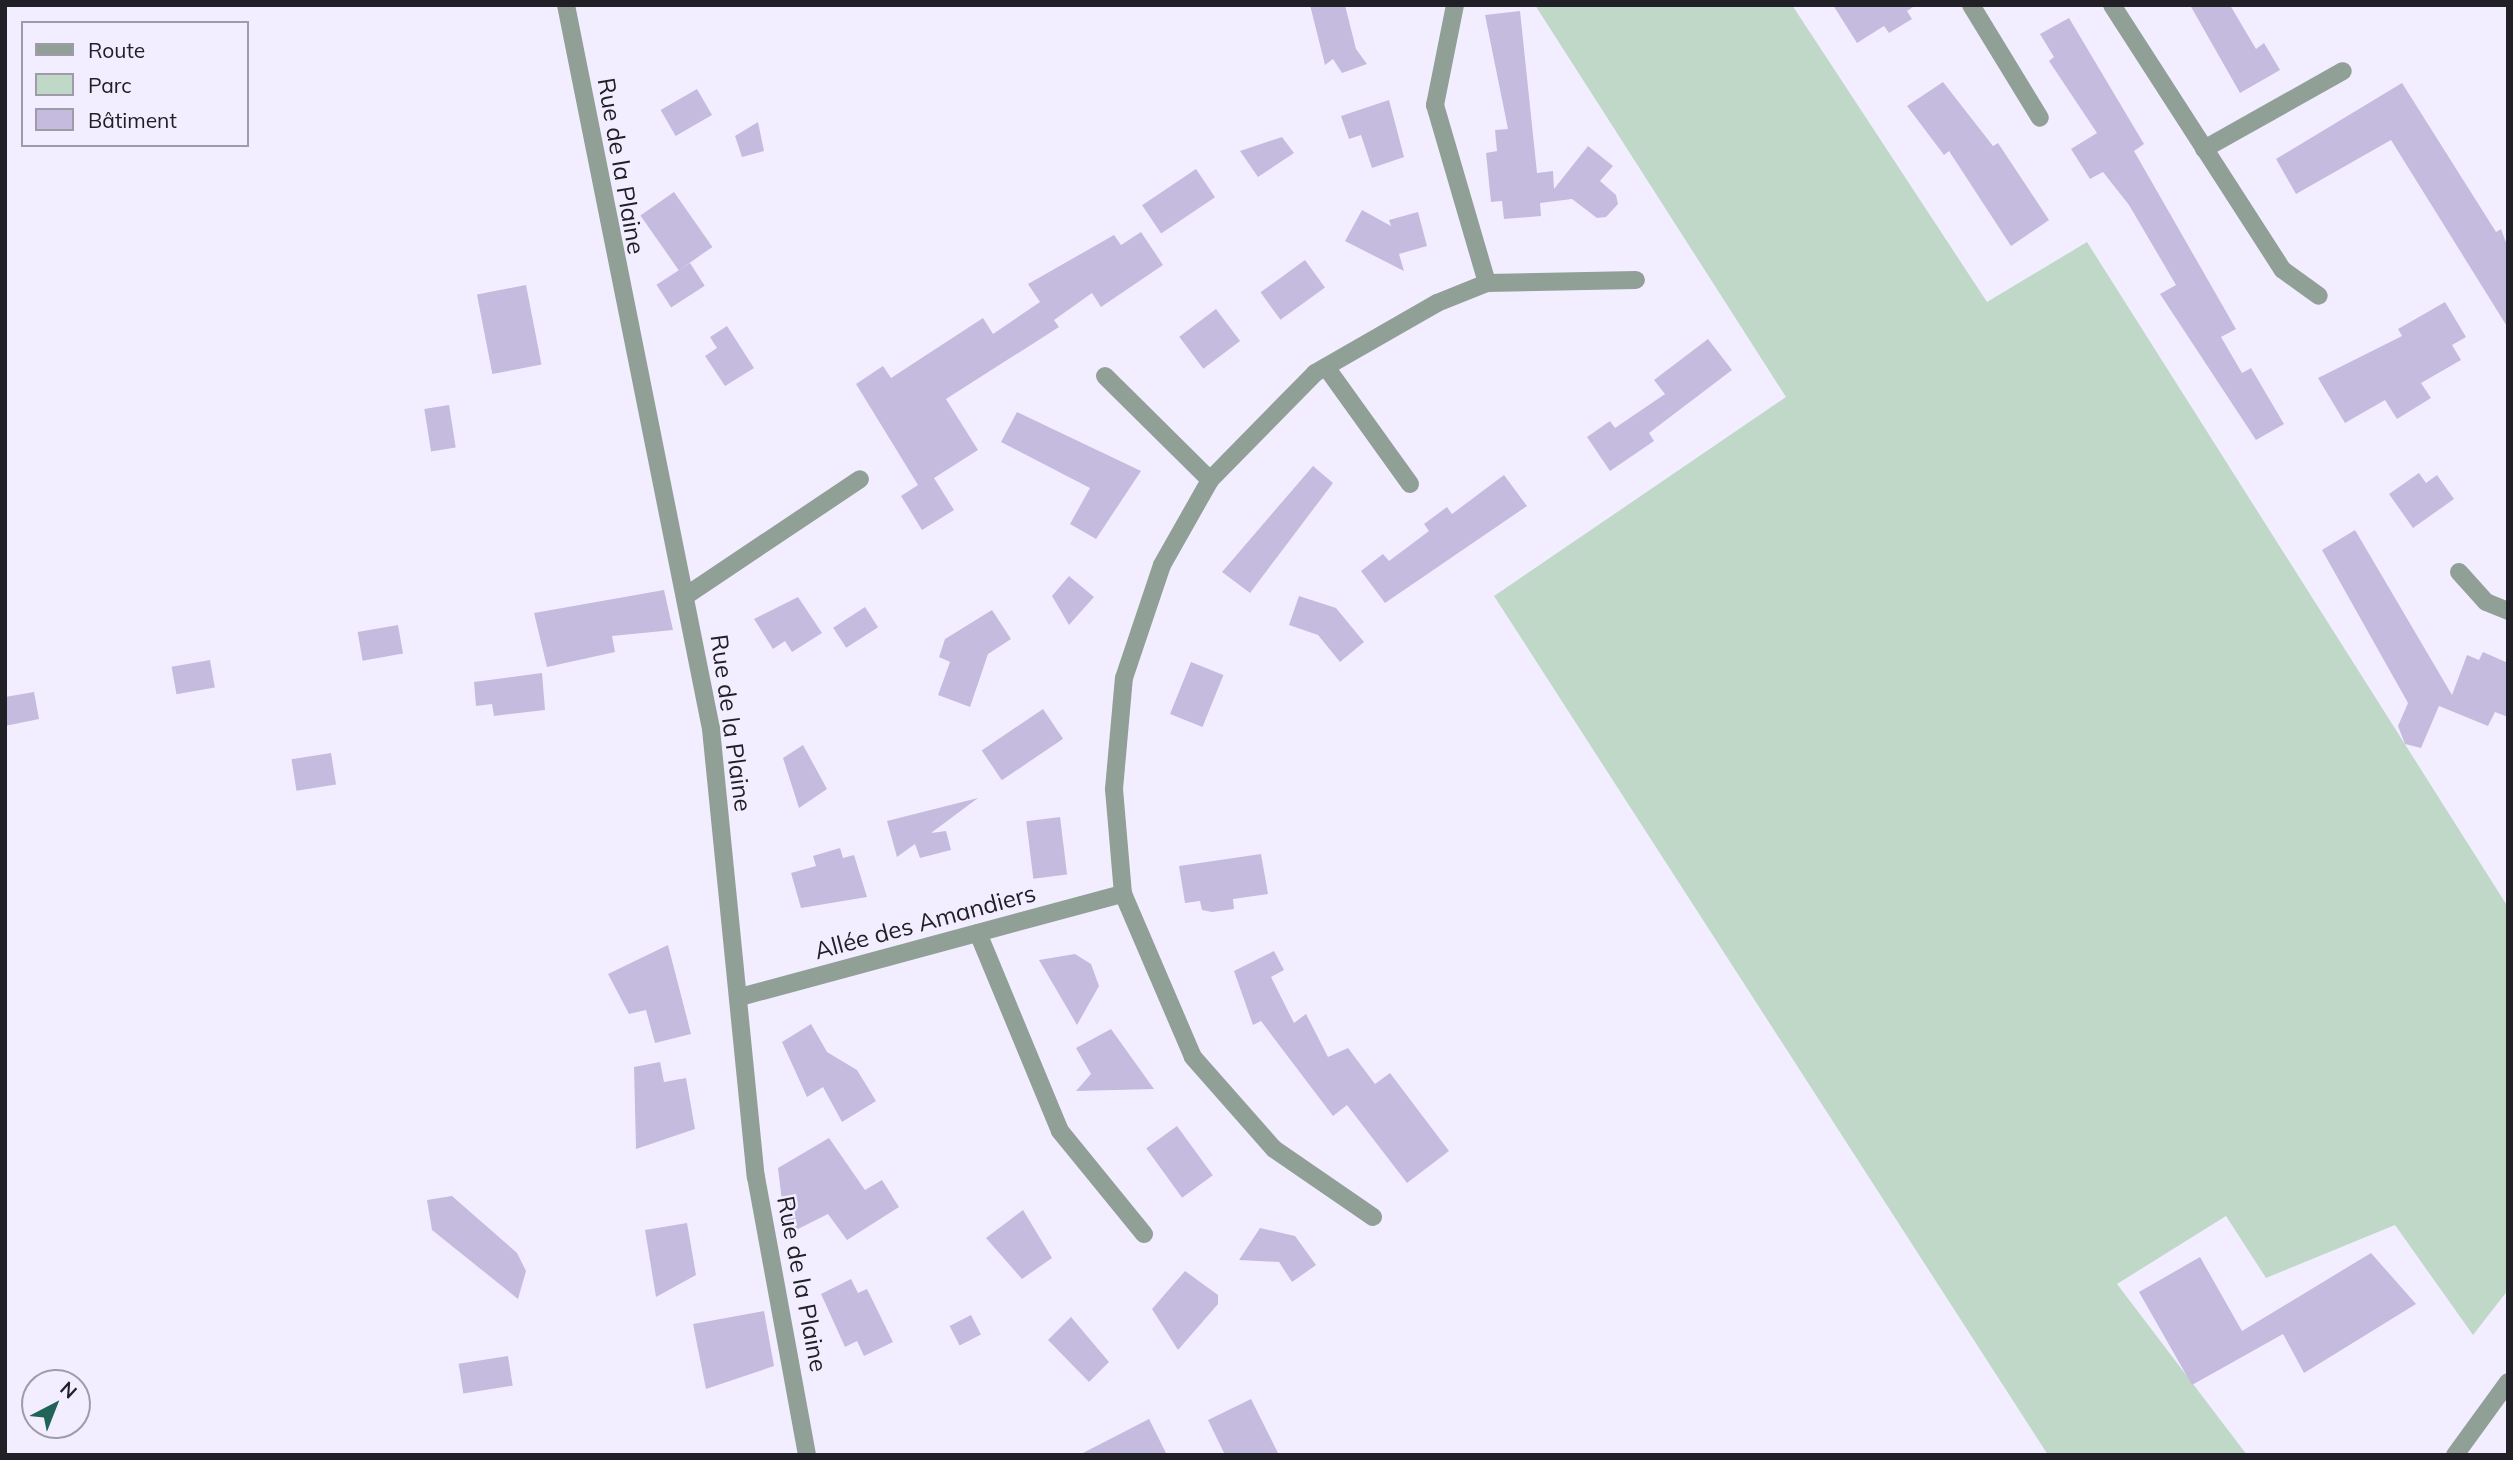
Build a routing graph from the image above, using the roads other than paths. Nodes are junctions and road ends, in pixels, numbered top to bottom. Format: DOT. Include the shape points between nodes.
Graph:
graph roads {
  1 [pos="566,5"];
  2 [pos="1455,5"];
  3 [pos="2112,5"];
  4 [pos="1977,7"];
  5 [pos="2343,71"];
  6 [pos="2040,118"];
  7 [pos="2204,149"];
  8 [pos="1636,280"];
  9 [pos="1488,283"];
  10 [pos="2319,296"];
  11 [pos="1325,367"];
  12 [pos="1105,376"];
  13 [pos="860,478"];
  14 [pos="1210,481"];
  15 [pos="1410,484"];
  16 [pos="2459,572"];
  17 [pos="687,595"];
  18 [pos="2508,611"];
  19 [pos="1123,894"];
  20 [pos="978,933"];
  21 [pos="740,997"];
  22 [pos="1373,1217"];
  23 [pos="1144,1234"];
  24 [pos="2508,1382"];
  25 [pos="807,1455"];
  26 [pos="2455,1455"];
  1 -- 17 [label="street, Rue de la Plaine" via="625,326"];
  2 -- 9 [label="street" via="1435,105"];
  3 -- 7 [label="street"];
  4 -- 6 [label="street"];
  5 -- 7 [label="street"];
  7 -- 10 [label="street" via="2283,271"];
  8 -- 9 [label="street"];
  9 -- 11 [label="street" via="1437,303"];
  11 -- 14 [label="street"];
  11 -- 15 [label="street"];
  12 -- 14 [label="street"];
  13 -- 17 [label="street"];
  14 -- 19 [label="street" via="1162,565 1125,678 1114,789"];
  16 -- 18 [label="street" via="2486,603"];
  17 -- 21 [label="street, Rue de la Plaine" via="711,729"];
  19 -- 20 [label="street, Allée des Amandiers"];
  19 -- 22 [label="street" via="1193,1057 1275,1149"];
  20 -- 21 [label="street, Allée des Amandiers"];
  20 -- 23 [label="street" via="1060,1131"];
  21 -- 25 [label="street, Rue de la Plaine" via="756,1177"];
  24 -- 26 [label="street"];
}
